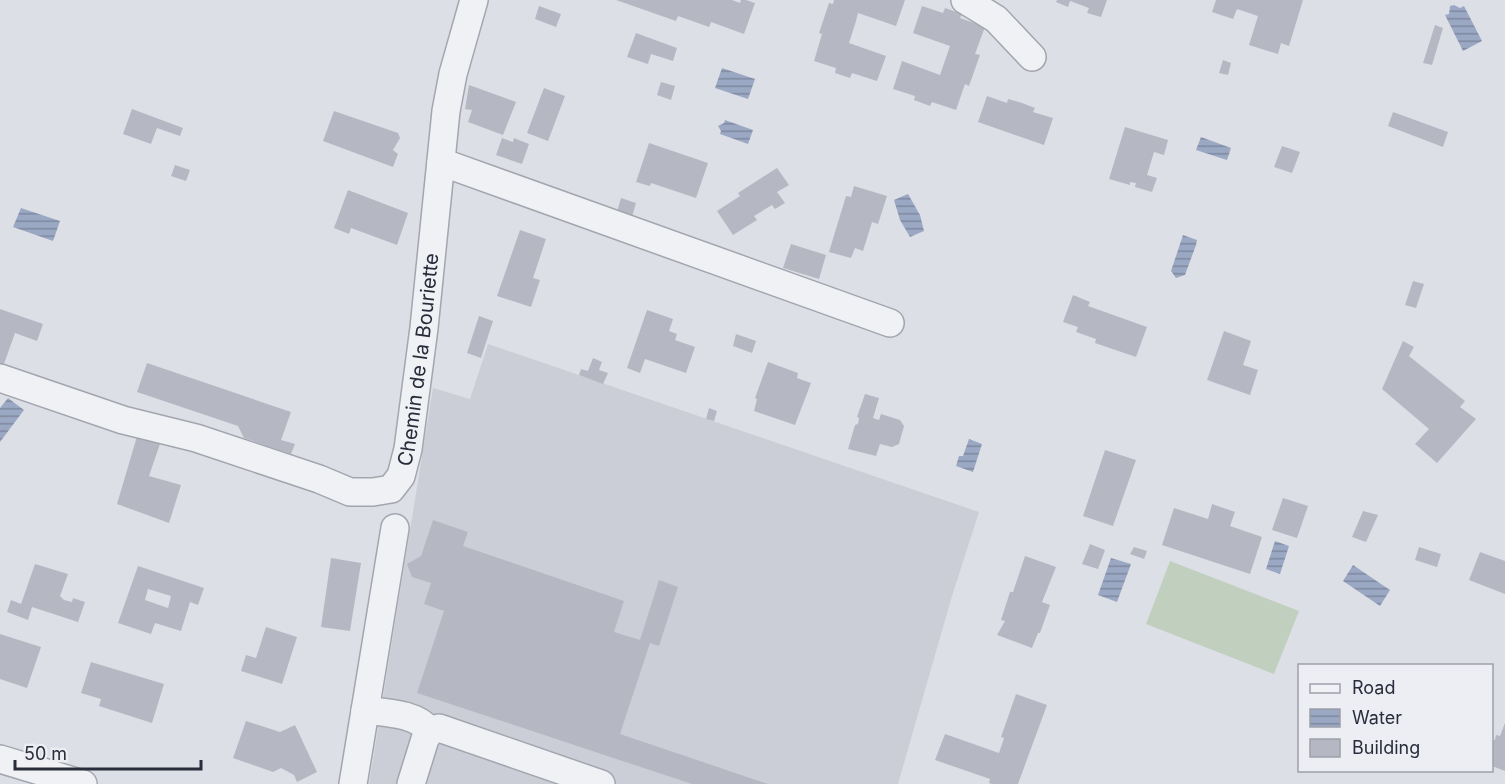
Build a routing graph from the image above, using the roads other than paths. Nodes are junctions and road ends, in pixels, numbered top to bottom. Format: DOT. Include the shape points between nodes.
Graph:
graph roads {
  1 [pos="474,0"];
  2 [pos="965,0"];
  3 [pos="1032,57"];
  4 [pos="441,162"];
  5 [pos="890,323"];
  6 [pos="0,378"];
  7 [pos="395,528"];
  8 [pos="365,710"];
  9 [pos="430,731"];
  10 [pos="0,759"];
  11 [pos="83,784"];
  12 [pos="353,784"];
  13 [pos="411,784"];
  14 [pos="601,784"];
  1 -- 4 [label="street, Chemin de la Bouriette" via="453,74"];
  2 -- 3 [label="street" via="996,19"];
  4 -- 5 [label="street"];
  4 -- 6 [label="street, Chemin de la Bouriette" via="408,449 401,476 391,489 350,492 196,438 123,420"];
  7 -- 8 [label="street"];
  8 -- 9 [label="street" via="397,714 423,723"];
  8 -- 12 [label="street"];
  9 -- 13 [label="street"];
  9 -- 14 [label="street" via="439,728"];
  10 -- 11 [label="street"];
}
